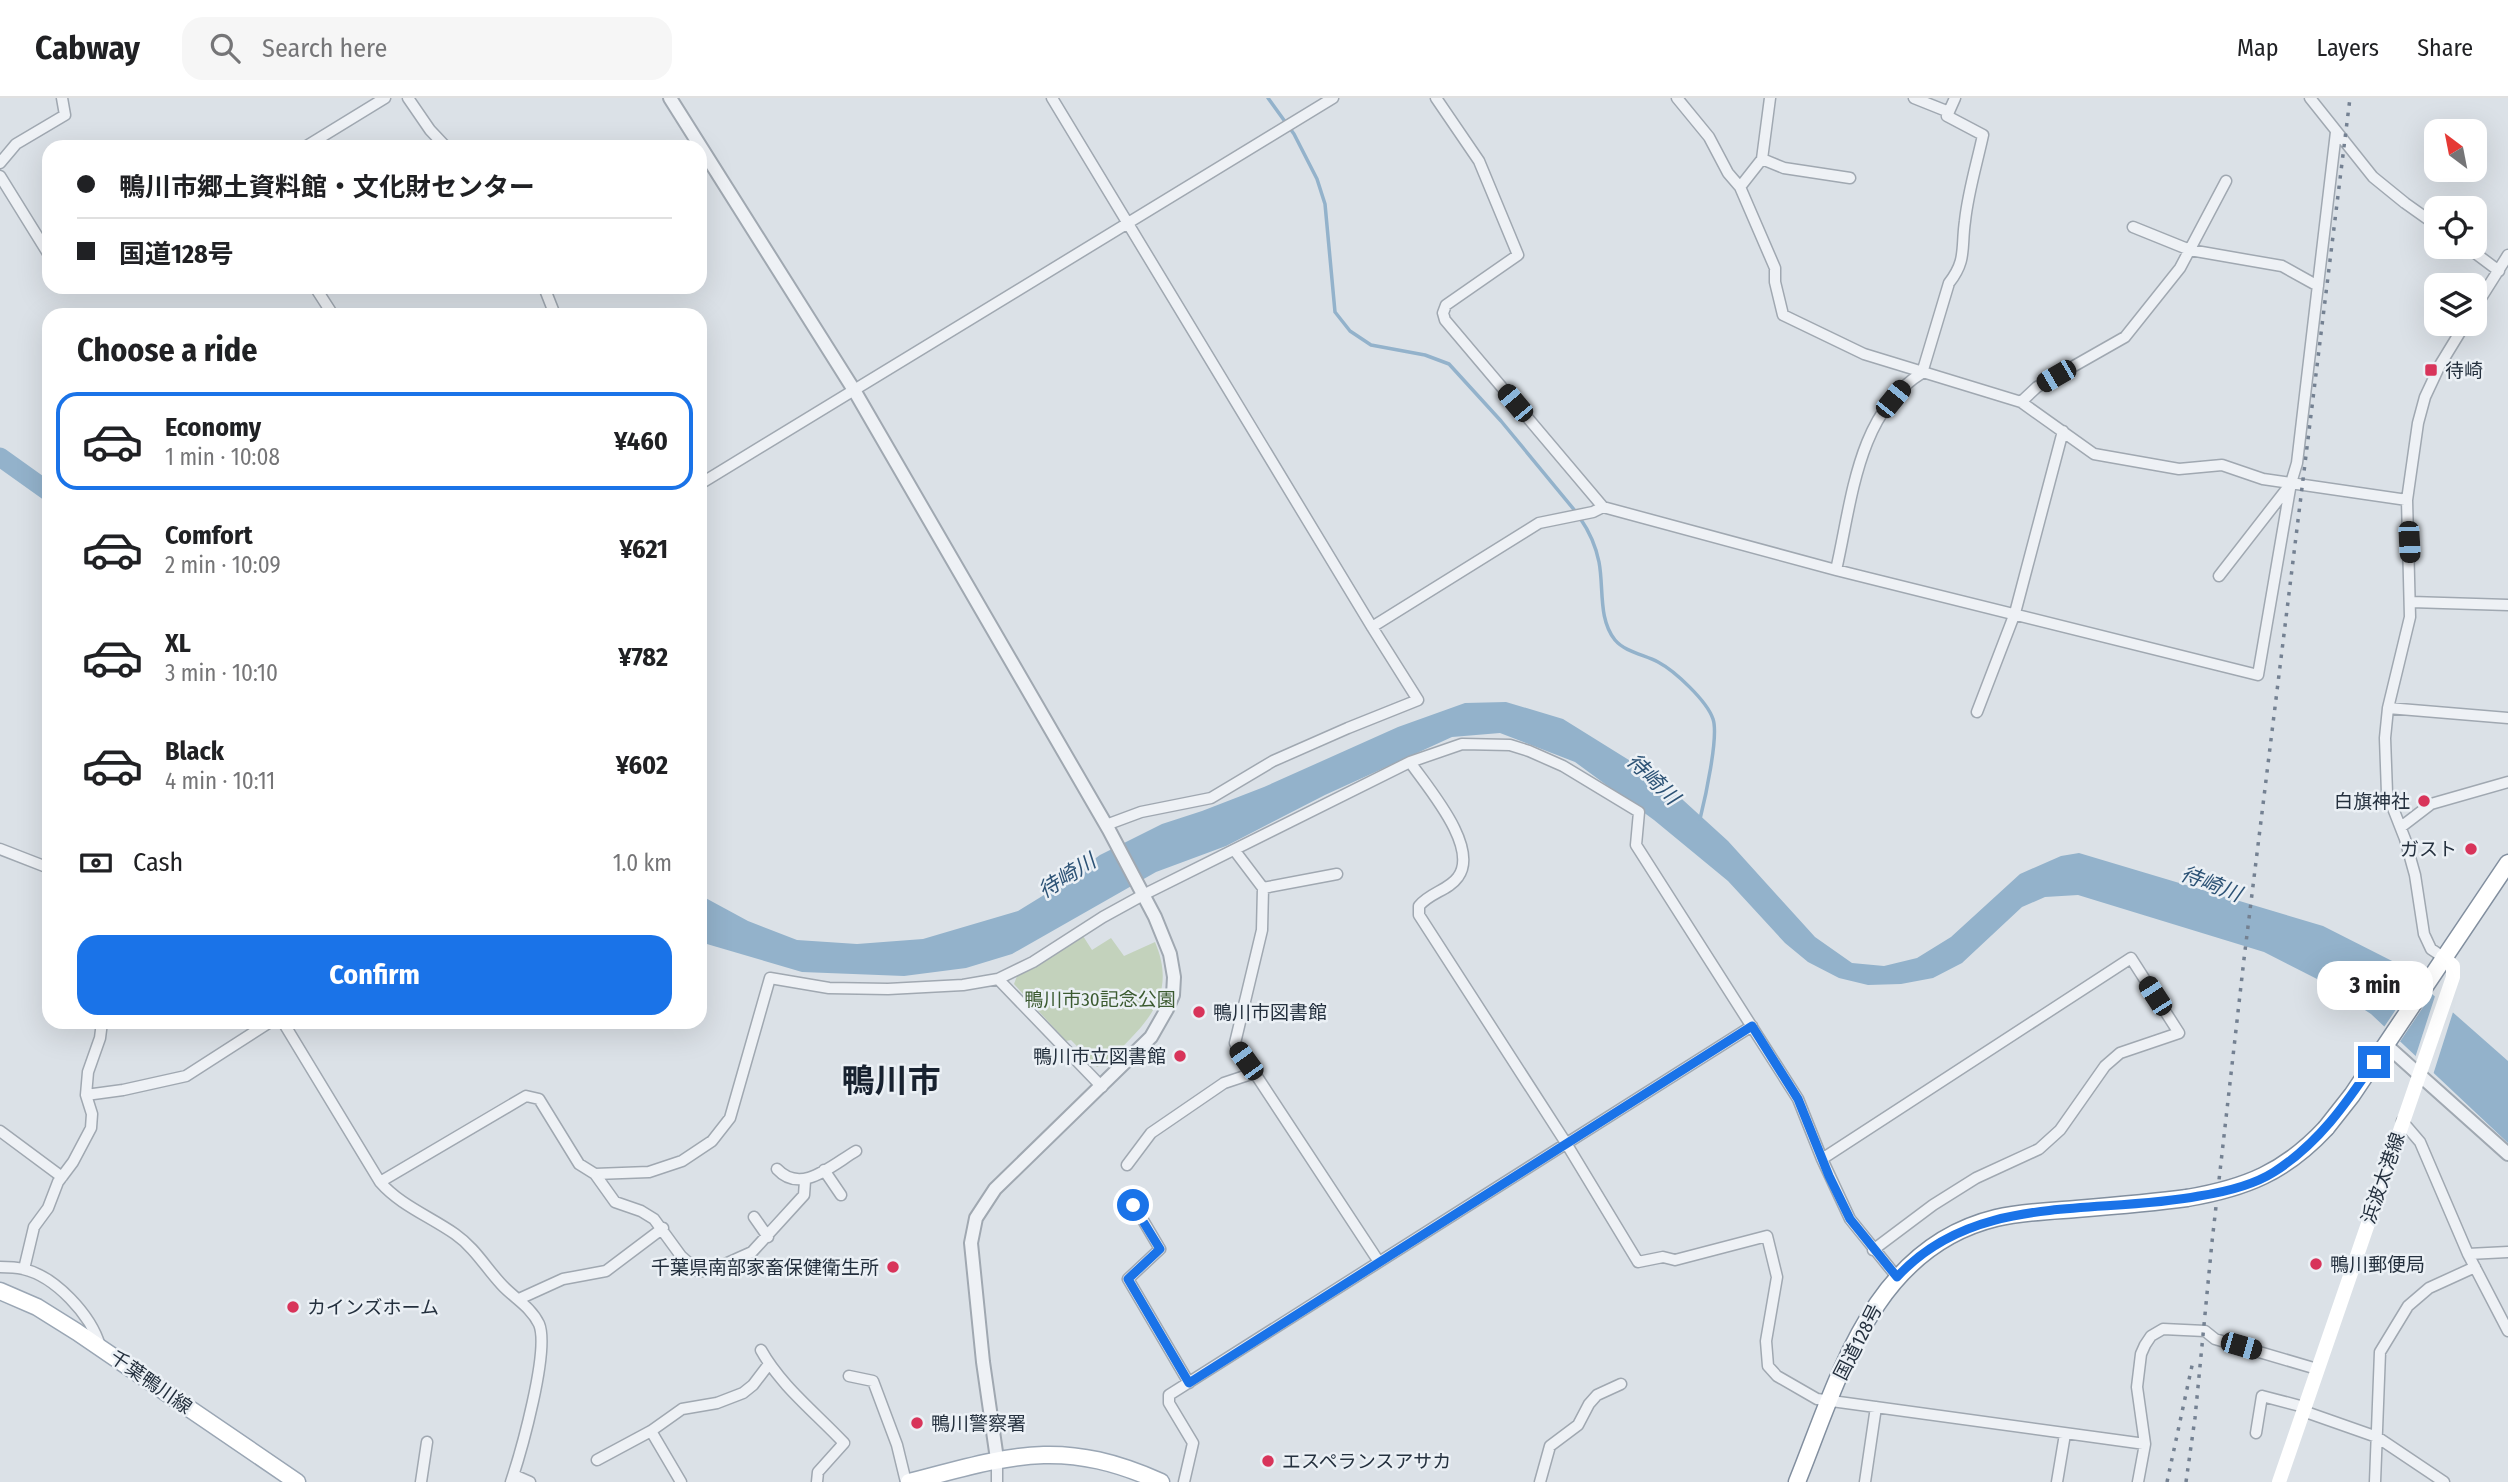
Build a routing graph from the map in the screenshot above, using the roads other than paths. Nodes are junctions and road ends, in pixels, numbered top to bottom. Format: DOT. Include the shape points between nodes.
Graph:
graph roads {
  1 [pos="62,98"];
  2 [pos="385,98"];
  3 [pos="408,98"];
  4 [pos="670,98"];
  5 [pos="1052,98"];
  6 [pos="1333,98"];
  7 [pos="1436,98"];
  8 [pos="1677,98"];
  9 [pos="1770,98"];
  10 [pos="1914,98"];
  11 [pos="1955,98"];
  12 [pos="2310,98"];
  13 [pos="1949,112"];
  14 [pos="2336,132"];
  15 [pos="316,140"];
  16 [pos="439,140"];
  17 [pos="696,140"];
  18 [pos="707,157"];
  19 [pos="1762,159"];
  20 [pos="0,163"];
  21 [pos="0,176"];
  22 [pos="1850,178"];
  23 [pos="2225,181"];
  24 [pos="1740,187"];
  25 [pos="2424,216"];
  26 [pos="1129,225"];
  27 [pos="2133,227"];
  28 [pos="42,244"];
  29 [pos="2190,250"];
  30 [pos="2508,255"];
  31 [pos="2483,259"];
  32 [pos="2499,271"];
  33 [pos="2318,286"];
  34 [pos="2487,289"];
  35 [pos="2458,336"];
  36 [pos="1923,373"];
  37 [pos="854,390"];
  38 [pos="2021,402"];
  39 [pos="2063,431"];
  40 [pos="707,480"];
  41 [pos="2291,483"];
  42 [pos="2407,500"];
  43 [pos="1603,507"];
  44 [pos="1836,570"];
  45 [pos="2220,576"];
  46 [pos="2411,601"];
  47 [pos="2508,605"];
  48 [pos="2015,613"];
  49 [pos="1372,627"];
  50 [pos="2388,708"];
  51 [pos="1978,712"];
  52 [pos="2508,718"];
  53 [pos="1410,762"];
  54 [pos="2508,782"];
  55 [pos="2401,827"];
  56 [pos="1107,828"];
  57 [pos="0,849"];
  58 [pos="1235,851"];
  59 [pos="2508,863"];
  60 [pos="42,865"];
  61 [pos="1337,874"];
  62 [pos="1263,888"];
  63 [pos="1142,893"];
  64 [pos="2443,957"];
  65 [pos="998,979"];
  66 [pos="1752,1026"];
  67 [pos="101,1029"];
  68 [pos="259,1029"];
  69 [pos="288,1029"];
  70 [pos="2388,1041"];
  71 [pos="2420,1067"];
  72 [pos="1254,1073"];
  73 [pos="1102,1087"];
  74 [pos="86,1095"];
  75 [pos="2402,1121"];
  76 [pos="0,1131"];
  77 [pos="1566,1143"];
  78 [pos="856,1151"];
  79 [pos="2508,1154"];
  80 [pos="1822,1159"];
  81 [pos="1127,1165"];
  82 [pos="777,1169"];
  83 [pos="824,1170"];
  84 [pos="595,1174"];
  85 [pos="62,1177"];
  86 [pos="805,1181"];
  87 [pos="380,1182"];
  88 [pos="841,1195"];
  89 [pos="1133,1205"];
  90 [pos="754,1217"];
  91 [pos="663,1227"];
  92 [pos="768,1237"];
  93 [pos="1873,1250"];
  94 [pos="2508,1252"];
  95 [pos="2468,1254"];
  96 [pos="1379,1262"];
  97 [pos="0,1267"];
  98 [pos="2474,1267"];
  99 [pos="24,1269"];
  100 [pos="1897,1277"];
  101 [pos="0,1291"];
  102 [pos="519,1299"];
  103 [pos="2508,1331"];
  104 [pos="100,1346"];
  105 [pos="761,1350"];
  106 [pos="769,1364"];
  107 [pos="2317,1368"];
  108 [pos="849,1376"];
  109 [pos="1189,1383"];
  110 [pos="1621,1384"];
  111 [pos="1829,1403"];
  112 [pos="1876,1407"];
  113 [pos="2303,1409"];
  114 [pos="651,1431"];
  115 [pos="2256,1433"];
  116 [pos="2065,1434"];
  117 [pos="2377,1437"];
  118 [pos="427,1442"];
  119 [pos="2145,1444"];
  120 [pos="997,1459"];
  121 [pos="597,1460"];
  122 [pos="512,1479"];
  123 [pos="297,1482"];
  124 [pos="421,1482"];
  125 [pos="501,1482"];
  126 [pos="530,1482"];
  127 [pos="681,1482"];
  128 [pos="817,1482"];
  129 [pos="908,1482"];
  130 [pos="997,1482"];
  131 [pos="1161,1482"];
  132 [pos="1184,1482"];
  133 [pos="1540,1482"];
  134 [pos="1797,1482"];
  135 [pos="1865,1482"];
  136 [pos="2057,1482"];
  137 [pos="2138,1482"];
  138 [pos="2279,1482"];
  139 [pos="2375,1482"];
  140 [pos="2445,1482"];
  1 -- 20 [label="street" via="65,115 16,144"];
  2 -- 15 [label="street"];
  3 -- 16 [label="street"];
  4 -- 17 [label="street"];
  5 -- 26 [label="street"];
  6 -- 26 [label="street"];
  7 -- 43 [label="street" via="1479,161 1517,255 1446,305 1445,320"];
  8 -- 24 [label="street" via="1709,137"];
  9 -- 19 [label="street"];
  10 -- 13 [label="street"];
  11 -- 13 [label="street"];
  12 -- 14 [label="street"];
  13 -- 36 [label="street" via="1947,116 1983,135 1965,221 1964,258 1949,283"];
  14 -- 25 [label="street" via="2373,177"];
  14 -- 33 [label="street"];
  18 -- 37 [label="street"];
  19 -- 22 [label="street" via="1784,168"];
  19 -- 24 [label="street"];
  21 -- 28 [label="street"];
  23 -- 29 [label="street"];
  24 -- 36 [label="street" via="1775,268 1783,315 1864,354"];
  26 -- 37 [label="street"];
  26 -- 49 [label="street"];
  27 -- 29 [label="street"];
  29 -- 33 [label="street" via="2282,266"];
  29 -- 38 [label="street" via="2125,337 2037,387"];
  30 -- 32 [label="street"];
  31 -- 32 [label="street"];
  32 -- 34 [label="street"];
  33 -- 41 [label="street"];
  35 -- 42 [label="street" via="2425,397"];
  36 -- 38 [label="street"];
  36 -- 44 [label="street" via="1906,383 1880,415 1864,445"];
  37 -- 40 [label="street"];
  37 -- 56 [label="street"];
  38 -- 39 [label="street"];
  39 -- 41 [label="street" via="2102,456 2179,469 2222,464 2263,479"];
  39 -- 48 [label="street"];
  41 -- 42 [label="street"];
  41 -- 45 [label="street"];
  41 -- 48 [label="street" via="2258,674"];
  42 -- 46 [label="street"];
  43 -- 44 [label="street"];
  43 -- 49 [label="street" via="1539,523"];
  44 -- 48 [label="street"];
  46 -- 47 [label="street"];
  46 -- 50 [label="street"];
  48 -- 51 [label="street"];
  49 -- 56 [label="street" via="1418,700 1273,761 1211,798 1141,812"];
  50 -- 52 [label="street"];
  50 -- 55 [label="street" via="2386,784"];
  53 -- 58 [label="street"];
  53 -- 66 [label="street" via="1462,744 1510,745 1563,766 1639,812 1636,845"];
  53 -- 77 [label="street" via="1456,831 1462,849 1460,875 1424,900 1419,915"];
  54 -- 55 [label="street" via="2431,804"];
  55 -- 64 [label="street" via="2415,875 2424,934 2429,947"];
  56 -- 63 [label="street"];
  57 -- 60 [label="street"];
  58 -- 62 [label="street"];
  58 -- 63 [label="street"];
  59 -- 64 [label="main road, 国道128号"];
  61 -- 62 [label="street"];
  62 -- 72 [label="street" via="1262,930 1235,1036 1237,1050"];
  63 -- 65 [label="street"];
  63 -- 73 [label="street" via="1170,954 1173,995 1151,1037"];
  64 -- 70 [label="main road, 国道128号"];
  64 -- 71 [label="main road, 浜波太港線" via="2453,969"];
  65 -- 73 [label="street"];
  65 -- 84 [label="street" via="888,989 829,988 769,978 736,1100 722,1130 669,1167"];
  66 -- 77 [label="street"];
  66 -- 80 [label="street" via="1798,1099"];
  67 -- 74 [label="street"];
  68 -- 74 [label="street" via="186,1076"];
  69 -- 87 [label="street"];
  70 -- 71 [label="street"];
  70 -- 100 [label="main road, 国道128号, bridge" via="2326,1128 2298,1155 2264,1177 2187,1199 1997,1218 1945,1239"];
  71 -- 75 [label="main road, 浜波太港線"];
  71 -- 79 [label="street"];
  72 -- 81 [label="street" via="1224,1083 1151,1133"];
  72 -- 96 [label="street"];
  73 -- 120 [label="street" via="990,1195 973,1228 975,1286"];
  74 -- 85 [label="street" via="91,1128"];
  75 -- 95 [label="street" via="2420,1142"];
  75 -- 107 [label="main road, 浜波太港線"];
  76 -- 85 [label="street"];
  77 -- 96 [label="street"];
  77 -- 111 [label="street" via="1638,1262 1663,1257 1675,1260 1767,1236 1777,1276 1766,1341 1768,1366 1777,1376"];
  78 -- 83 [label="street"];
  80 -- 93 [label="street" via="1850,1219"];
  80 -- 93 [label="street" via="2131,958 2179,1033 2120,1053 2105,1066 2060,1130 2039,1149 1976,1178"];
  82 -- 86 [label="street" via="785,1177"];
  83 -- 86 [label="street"];
  83 -- 88 [label="street"];
  84 -- 87 [label="street" via="579,1164 539,1099 526,1096"];
  84 -- 91 [label="street" via="615,1202 649,1215"];
  85 -- 99 [label="street" via="34,1227"];
  86 -- 92 [label="street" via="804,1195"];
  87 -- 102 [label="street" via="391,1196 456,1235"];
  89 -- 109 [label="street" via="1160,1249 1128,1279"];
  90 -- 92 [label="street"];
  91 -- 92 [label="street" via="681,1256 699,1272 752,1252"];
  91 -- 102 [label="street" via="606,1270 563,1279"];
  93 -- 100 [label="street"];
  94 -- 95 [label="street"];
  95 -- 98 [label="street"];
  96 -- 109 [label="street"];
  97 -- 99 [label="street"];
  98 -- 103 [label="street"];
  98 -- 117 [label="street" via="2429,1288 2408,1306 2379,1352"];
  99 -- 104 [label="street" via="50,1282 78,1307"];
  100 -- 111 [label="main road, 国道128号" via="1871,1312"];
  101 -- 104 [label="main road, 千葉鴨川線" via="37,1307"];
  102 -- 122 [label="street" via="534,1314 542,1332 536,1385"];
  104 -- 123 [label="main road, 千葉鴨川線"];
  105 -- 106 [label="street"];
  106 -- 114 [label="street" via="743,1394 682,1409"];
  106 -- 128 [label="street" via="844,1443 818,1472"];
  107 -- 113 [label="main road, 浜波太港線"];
  107 -- 119 [label="street" via="2215,1339 2205,1331 2163,1329 2151,1336 2141,1354 2138,1398"];
  108 -- 129 [label="street" via="873,1381"];
  109 -- 132 [label="street" via="1169,1395 1169,1403 1193,1443"];
  110 -- 133 [label="street" via="1597,1395 1578,1425 1550,1446"];
  111 -- 112 [label="street"];
  111 -- 134 [label="main road, 国道128号"];
  112 -- 116 [label="street"];
  112 -- 135 [label="street"];
  113 -- 115 [label="street" via="2262,1396"];
  113 -- 117 [label="street"];
  113 -- 138 [label="main road, 浜波太港線"];
  114 -- 121 [label="street"];
  114 -- 127 [label="street"];
  116 -- 119 [label="street"];
  116 -- 136 [label="street"];
  117 -- 139 [label="street"];
  117 -- 140 [label="street"];
  118 -- 124 [label="street"];
  119 -- 137 [label="street"];
  120 -- 129 [label="main road"];
  120 -- 130 [label="street"];
  120 -- 131 [label="main road" via="1078,1455"];
  122 -- 125 [label="street"];
  122 -- 126 [label="street"];
}
